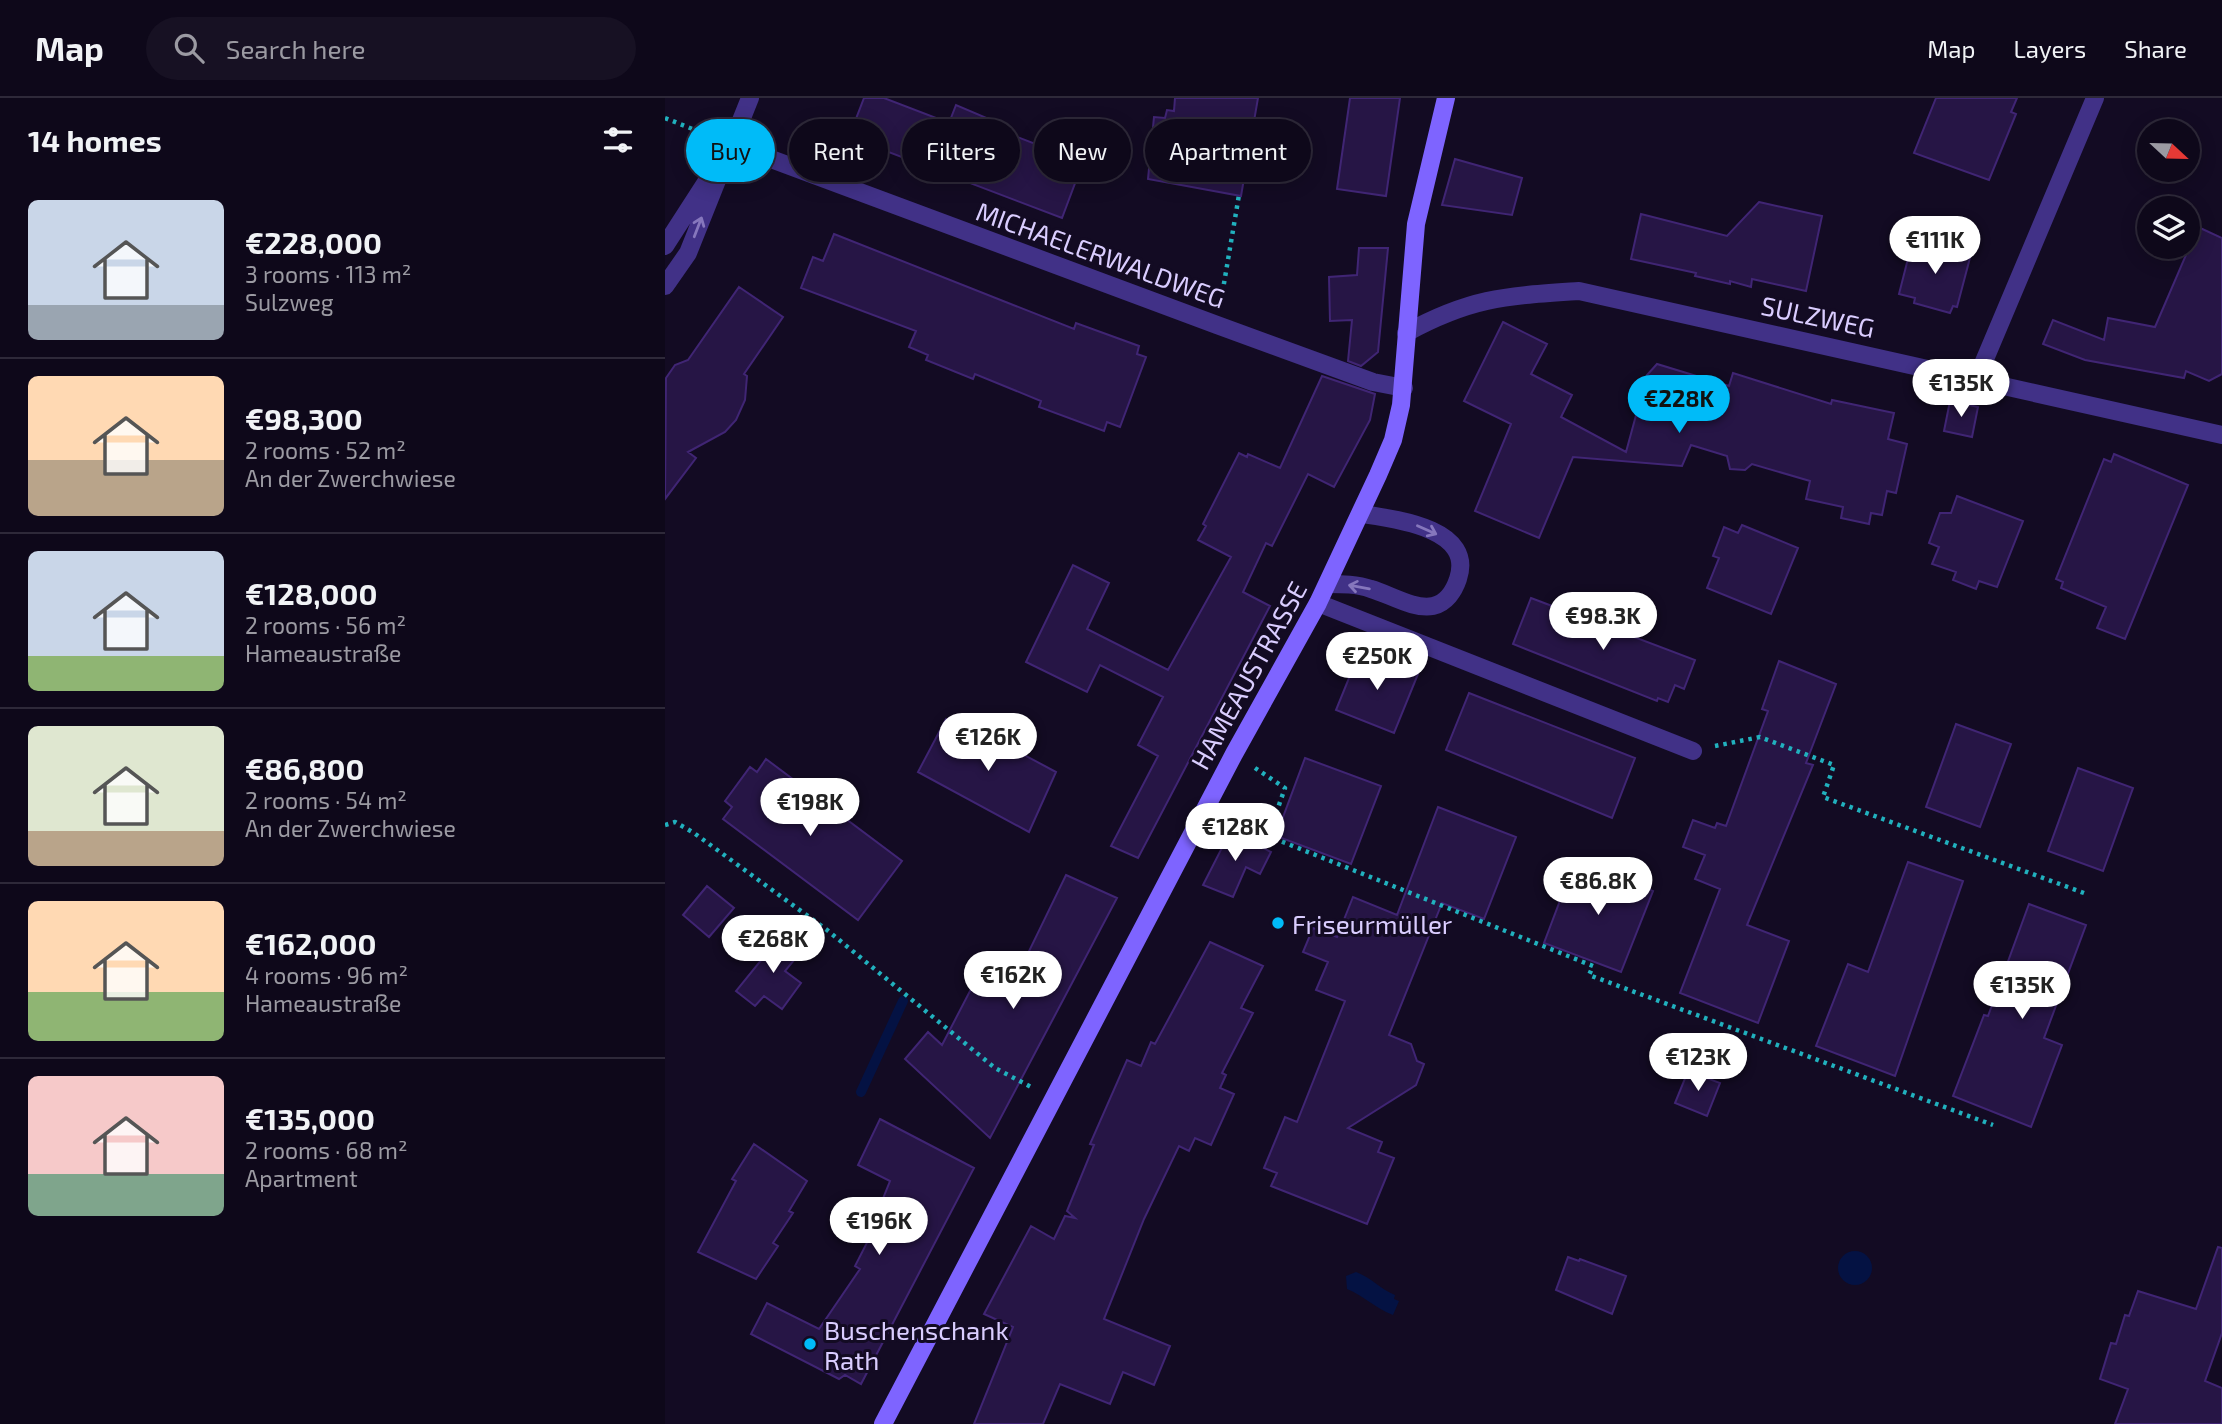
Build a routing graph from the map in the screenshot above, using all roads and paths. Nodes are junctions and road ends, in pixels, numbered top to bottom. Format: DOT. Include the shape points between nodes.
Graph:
graph roads {
  1 [pos="750,98"];
  2 [pos="1446,98"];
  3 [pos="2095,98"];
  4 [pos="665,118"];
  5 [pos="741,119"];
  6 [pos="686,126"];
  7 [pos="775,160"];
  8 [pos="706,182"];
  9 [pos="716,182"];
  10 [pos="1239,195"];
  11 [pos="665,246"];
  12 [pos="665,286"];
  13 [pos="1217,326"];
  14 [pos="1406,333"];
  15 [pos="1977,378"];
  16 [pos="1403,388"];
  17 [pos="2222,435"];
  18 [pos="1361,514"];
  19 [pos="1328,584"];
  20 [pos="1318,603"];
  21 [pos="1693,751"];
  22 [pos="1234,754"];
  23 [pos="665,825"];
  24 [pos="2084,893"];
  25 [pos="1051,1100"];
  26 [pos="1993,1125"];
  27 [pos="883,1424"];
  1 -- 5 [label="street"];
  2 -- 14 [label="main road, HAMEAUSTRASSE" via="1416,224"];
  3 -- 15 [label="street"];
  4 -- 6 [label="path"];
  7 -- 13 [label="street, MICHAELERWALDWEG"];
  8 -- 11 [label="street"];
  12 -- 9 [label="street, one-way" via="688,253"];
  10 -- 13 [label="path"];
  13 -- 16 [label="street, MICHAELERWALDWEG" via="1373,382"];
  14 -- 15 [label="street, SULZWEG" via="1445,312 1494,297 1579,291"];
  14 -- 16 [label="main road, HAMEAUSTRASSE"];
  15 -- 17 [label="street, SULZWEG"];
  16 -- 18 [label="main road, HAMEAUSTRASSE" via="1393,440"];
  18 -- 19 [label="main road, HAMEAUSTRASSE"];
  18 -- 19 [label="street, HAMEAUSTRASSE, one-way" via="1418,525 1454,546 1462,569 1456,585 1447,599 1432,606 1369,588"];
  19 -- 20 [label="main road, HAMEAUSTRASSE"];
  20 -- 21 [label="street"];
  20 -- 22 [label="main road, HAMEAUSTRASSE"];
  21 -- 24 [label="path" via="1760,737 1834,765 1823,797"];
  22 -- 25 [label="main road, HAMEAUSTRASSE"];
  22 -- 26 [label="path" via="1285,788 1268,836 1593,966 1589,975"];
  23 -- 25 [label="path" via="675,822 720,851 827,930 995,1068"];
  25 -- 27 [label="main road, HAMEAUSTRASSE"];
}
